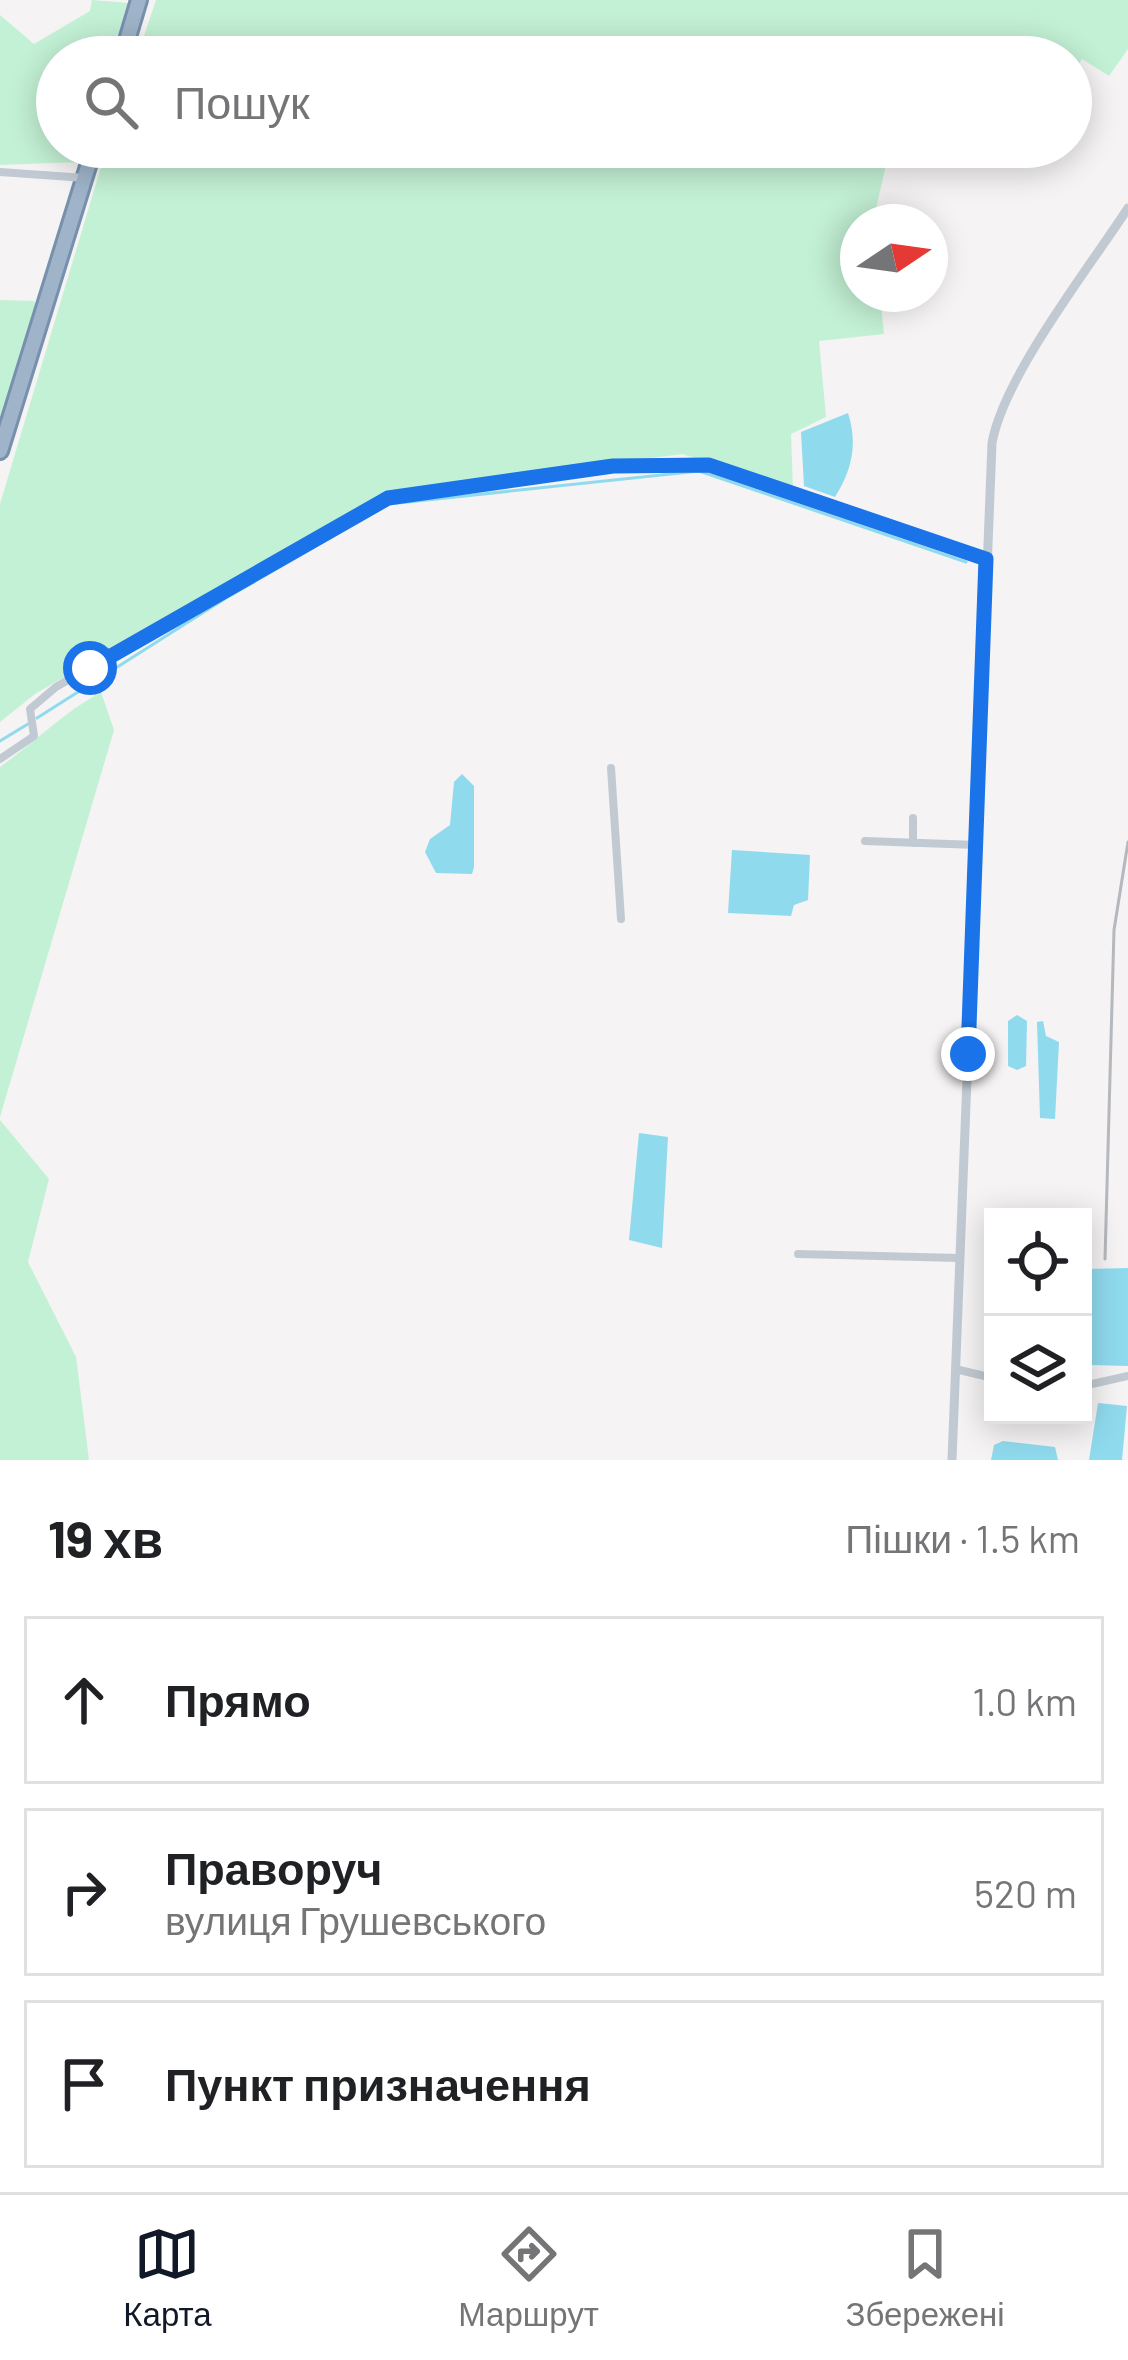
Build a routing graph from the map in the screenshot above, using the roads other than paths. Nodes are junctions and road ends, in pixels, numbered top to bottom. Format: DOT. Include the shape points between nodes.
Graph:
graph roads {
  1 [pos="139,0"];
  2 [pos="128,36"];
  3 [pos="88,168"];
  4 [pos="0,172"];
  5 [pos="85,178"];
  6 [pos="1128,208"];
  7 [pos="0,452"];
  8 [pos="986,559"];
  9 [pos="0,759"];
  10 [pos="611,768"];
  11 [pos="913,818"];
  12 [pos="866,841"];
  13 [pos="913,843"];
  14 [pos="976,844"];
  15 [pos="620,919"];
  16 [pos="798,1254"];
  17 [pos="959,1258"];
  18 [pos="955,1369"];
  19 [pos="984,1376"];
  20 [pos="1128,1376"];
  21 [pos="1092,1384"];
  22 [pos="952,1460"];
  1 -- 2 [label="highway"];
  3 -- 5 [label="highway"];
  4 -- 5 [label="street"];
  5 -- 7 [label="highway"];
  6 -- 8 [label="street" via="999,417"];
  8 -- 9 [label="street" via="699,464 613,466 388,498 56,686 30,709 34,736"];
  8 -- 14 [label="street"];
  10 -- 15 [label="street"];
  11 -- 13 [label="street"];
  12 -- 13 [label="street"];
  13 -- 14 [label="street"];
  14 -- 17 [label="street"];
  16 -- 17 [label="street"];
  17 -- 18 [label="street"];
  18 -- 19 [label="street"];
  18 -- 22 [label="street"];
  20 -- 21 [label="street"];
}
